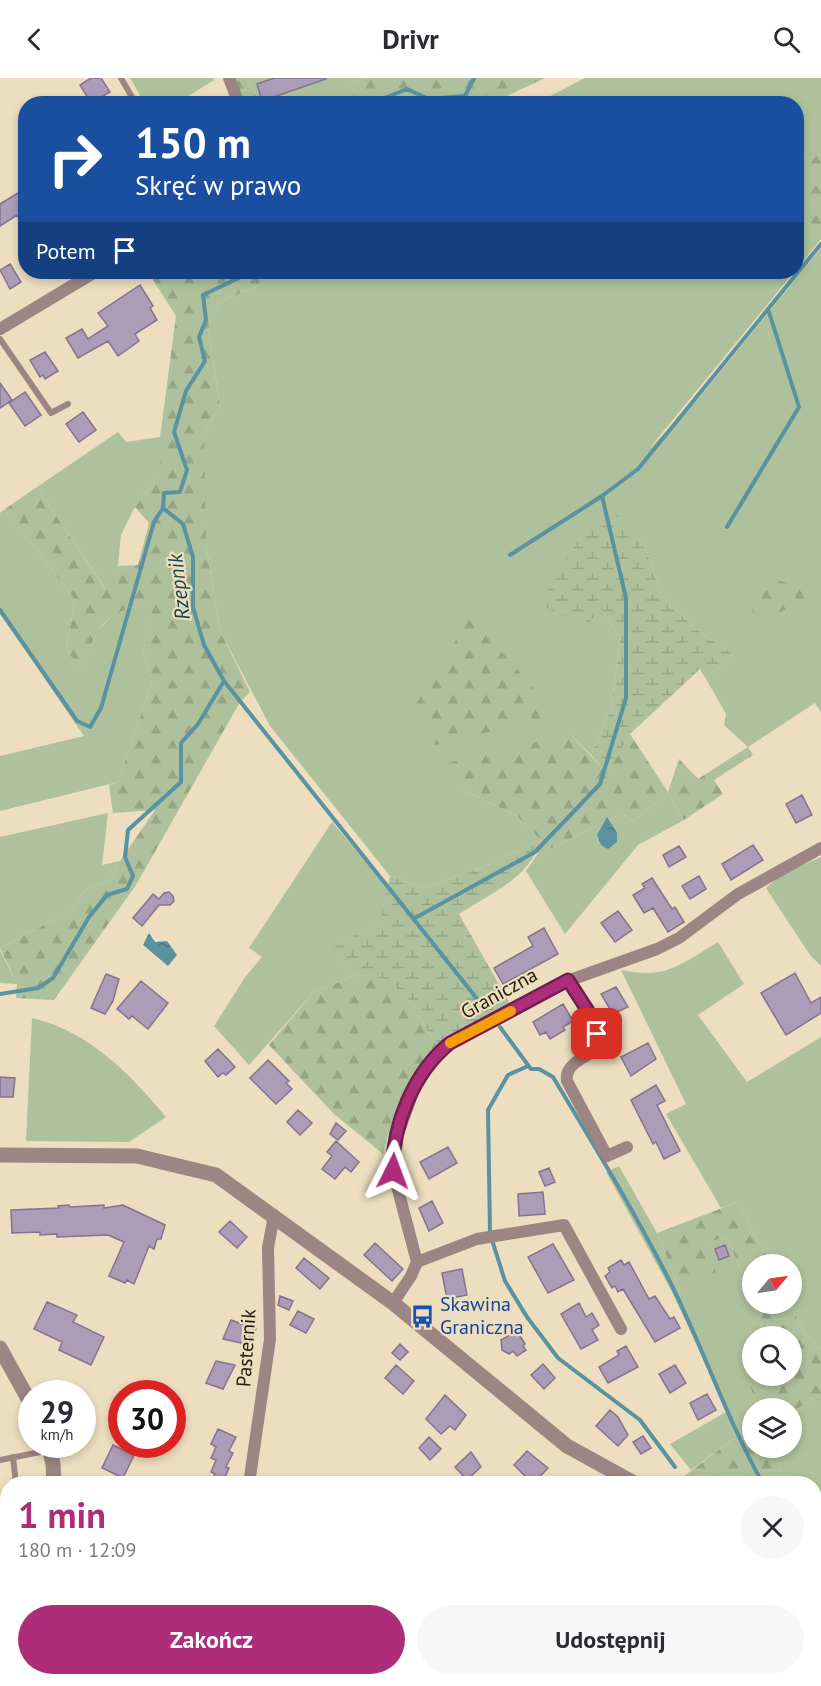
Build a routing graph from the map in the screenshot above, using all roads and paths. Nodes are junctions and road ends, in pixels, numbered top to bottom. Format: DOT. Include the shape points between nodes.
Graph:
graph roads {
  1 [pos="121,78"];
  2 [pos="229,78"];
  3 [pos="131,96"];
  4 [pos="236,96"];
  5 [pos="80,279"];
  6 [pos="0,329"];
  7 [pos="0,339"];
  8 [pos="68,404"];
  9 [pos="821,848"];
  10 [pos="568,980"];
  11 [pos="627,1147"];
  12 [pos="0,1155"];
  13 [pos="274,1215"];
  14 [pos="417,1262"];
  15 [pos="393,1303"];
  16 [pos="621,1329"];
  17 [pos="0,1348"];
  18 [pos="18,1381"];
  19 [pos="18,1456"];
  20 [pos="13,1457"];
  21 [pos="50,1458"];
  22 [pos="0,1460"];
  23 [pos="15,1476"];
  24 [pos="53,1476"];
  25 [pos="250,1476"];
  26 [pos="621,1476"];
  1 -- 3 [label="lane"];
  2 -- 4 [label="street"];
  5 -- 6 [label="street"];
  7 -- 8 [label="lane" via="51,413"];
  9 -- 10 [label="street, Graniczna" via="738,894 679,938 636,959"];
  10 -- 11 [label="street" via="588,1011 601,1047 569,1067 567,1081 607,1156"];
  10 -- 14 [label="street, Graniczna" via="450,1043 434,1056 417,1081 398,1128 393,1156 399,1198"];
  12 -- 13 [label="street" via="137,1156 216,1176"];
  13 -- 15 [label="street"];
  13 -- 25 [label="street, Pasternik" via="268,1248 270,1339"];
  14 -- 15 [label="street"];
  14 -- 16 [label="street" via="477,1239 564,1225"];
  15 -- 26 [label="street" via="567,1446"];
  17 -- 18 [label="street"];
  19 -- 20 [label="lane"];
  20 -- 22 [label="lane"];
  20 -- 23 [label="lane"];
  21 -- 24 [label="street"];
}
